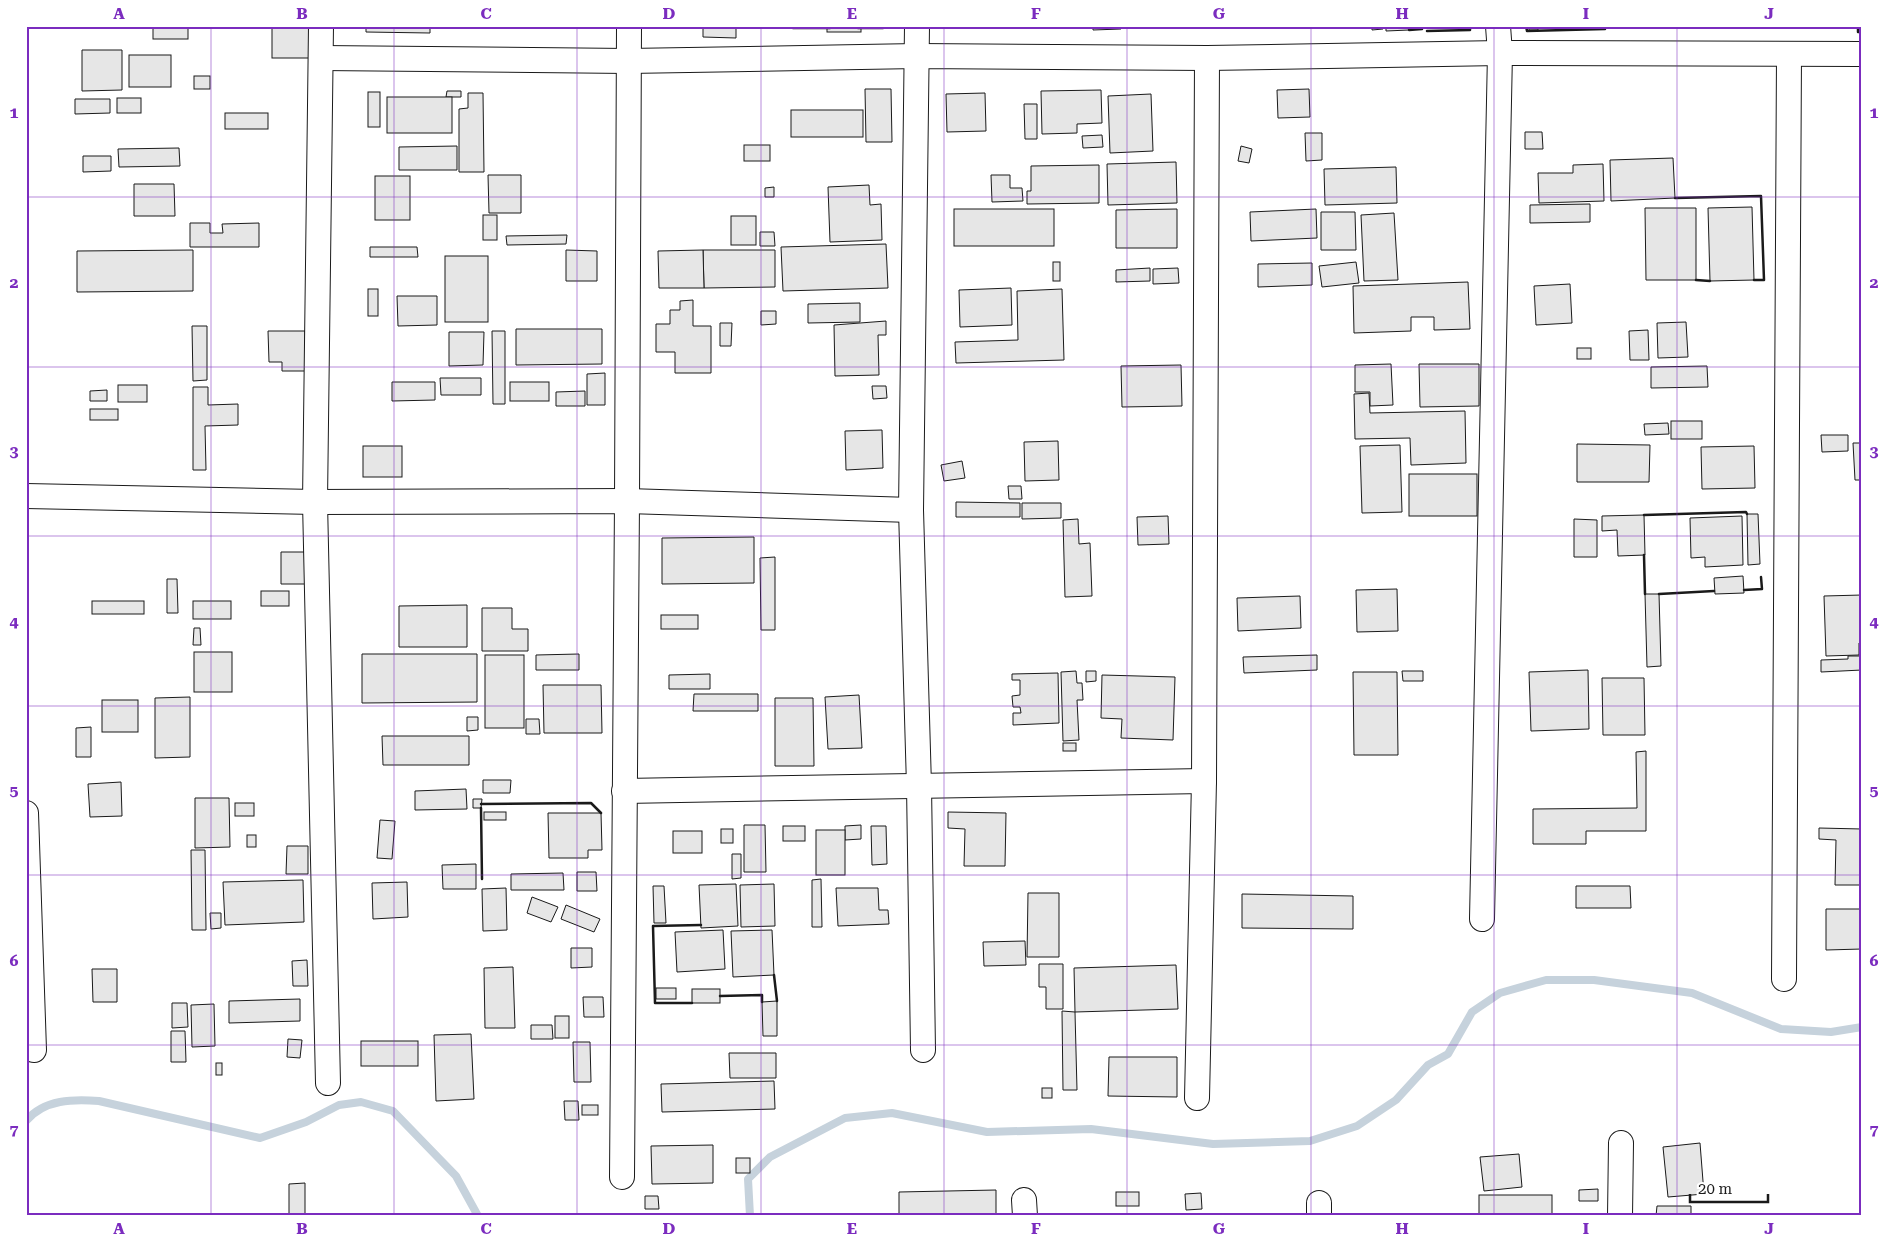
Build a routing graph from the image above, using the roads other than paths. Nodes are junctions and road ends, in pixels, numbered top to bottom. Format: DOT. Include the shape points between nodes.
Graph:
graph roads {
  1 [pos="320,26"];
  2 [pos="629,26"];
  3 [pos="917,26"];
  4 [pos="1498,26"];
  5 [pos="1500,53"];
  6 [pos="1862,54"];
  7 [pos="1789,55"];
  8 [pos="916,56"];
  9 [pos="321,58"];
  10 [pos="1207,58"];
  11 [pos="628,61"];
  12 [pos="26,496"];
  13 [pos="628,501"];
  14 [pos="315,502"];
  15 [pos="911,510"];
  16 [pos="1204,781"];
  17 [pos="919,786"];
  18 [pos="624,791"];
  19 [pos="26,813"];
  20 [pos="1482,919"];
  21 [pos="1784,979"];
  22 [pos="34,1050"];
  23 [pos="923,1050"];
  24 [pos="328,1083"];
  25 [pos="1197,1098"];
  26 [pos="1620,1143"];
  27 [pos="622,1177"];
  28 [pos="1620,1216"];
  1 -- 9 [label="street"];
  2 -- 11 [label="street"];
  3 -- 8 [label="street"];
  4 -- 5 [label="street"];
  5 -- 7 [label="street"];
  5 -- 10 [label="street"];
  5 -- 20 [label="street"];
  6 -- 7 [label="street"];
  7 -- 21 [label="street"];
  8 -- 10 [label="street"];
  8 -- 11 [label="street"];
  8 -- 15 [label="street"];
  9 -- 11 [label="street"];
  9 -- 14 [label="street"];
  10 -- 16 [label="street"];
  11 -- 13 [label="street"];
  12 -- 14 [label="street"];
  13 -- 14 [label="street"];
  13 -- 15 [label="street"];
  13 -- 18 [label="street"];
  14 -- 24 [label="street"];
  15 -- 17 [label="street"];
  16 -- 17 [label="street"];
  16 -- 25 [label="street"];
  17 -- 18 [label="street"];
  17 -- 23 [label="street"];
  18 -- 27 [label="street"];
  19 -- 22 [label="street"];
  26 -- 28 [label="street"];
}
